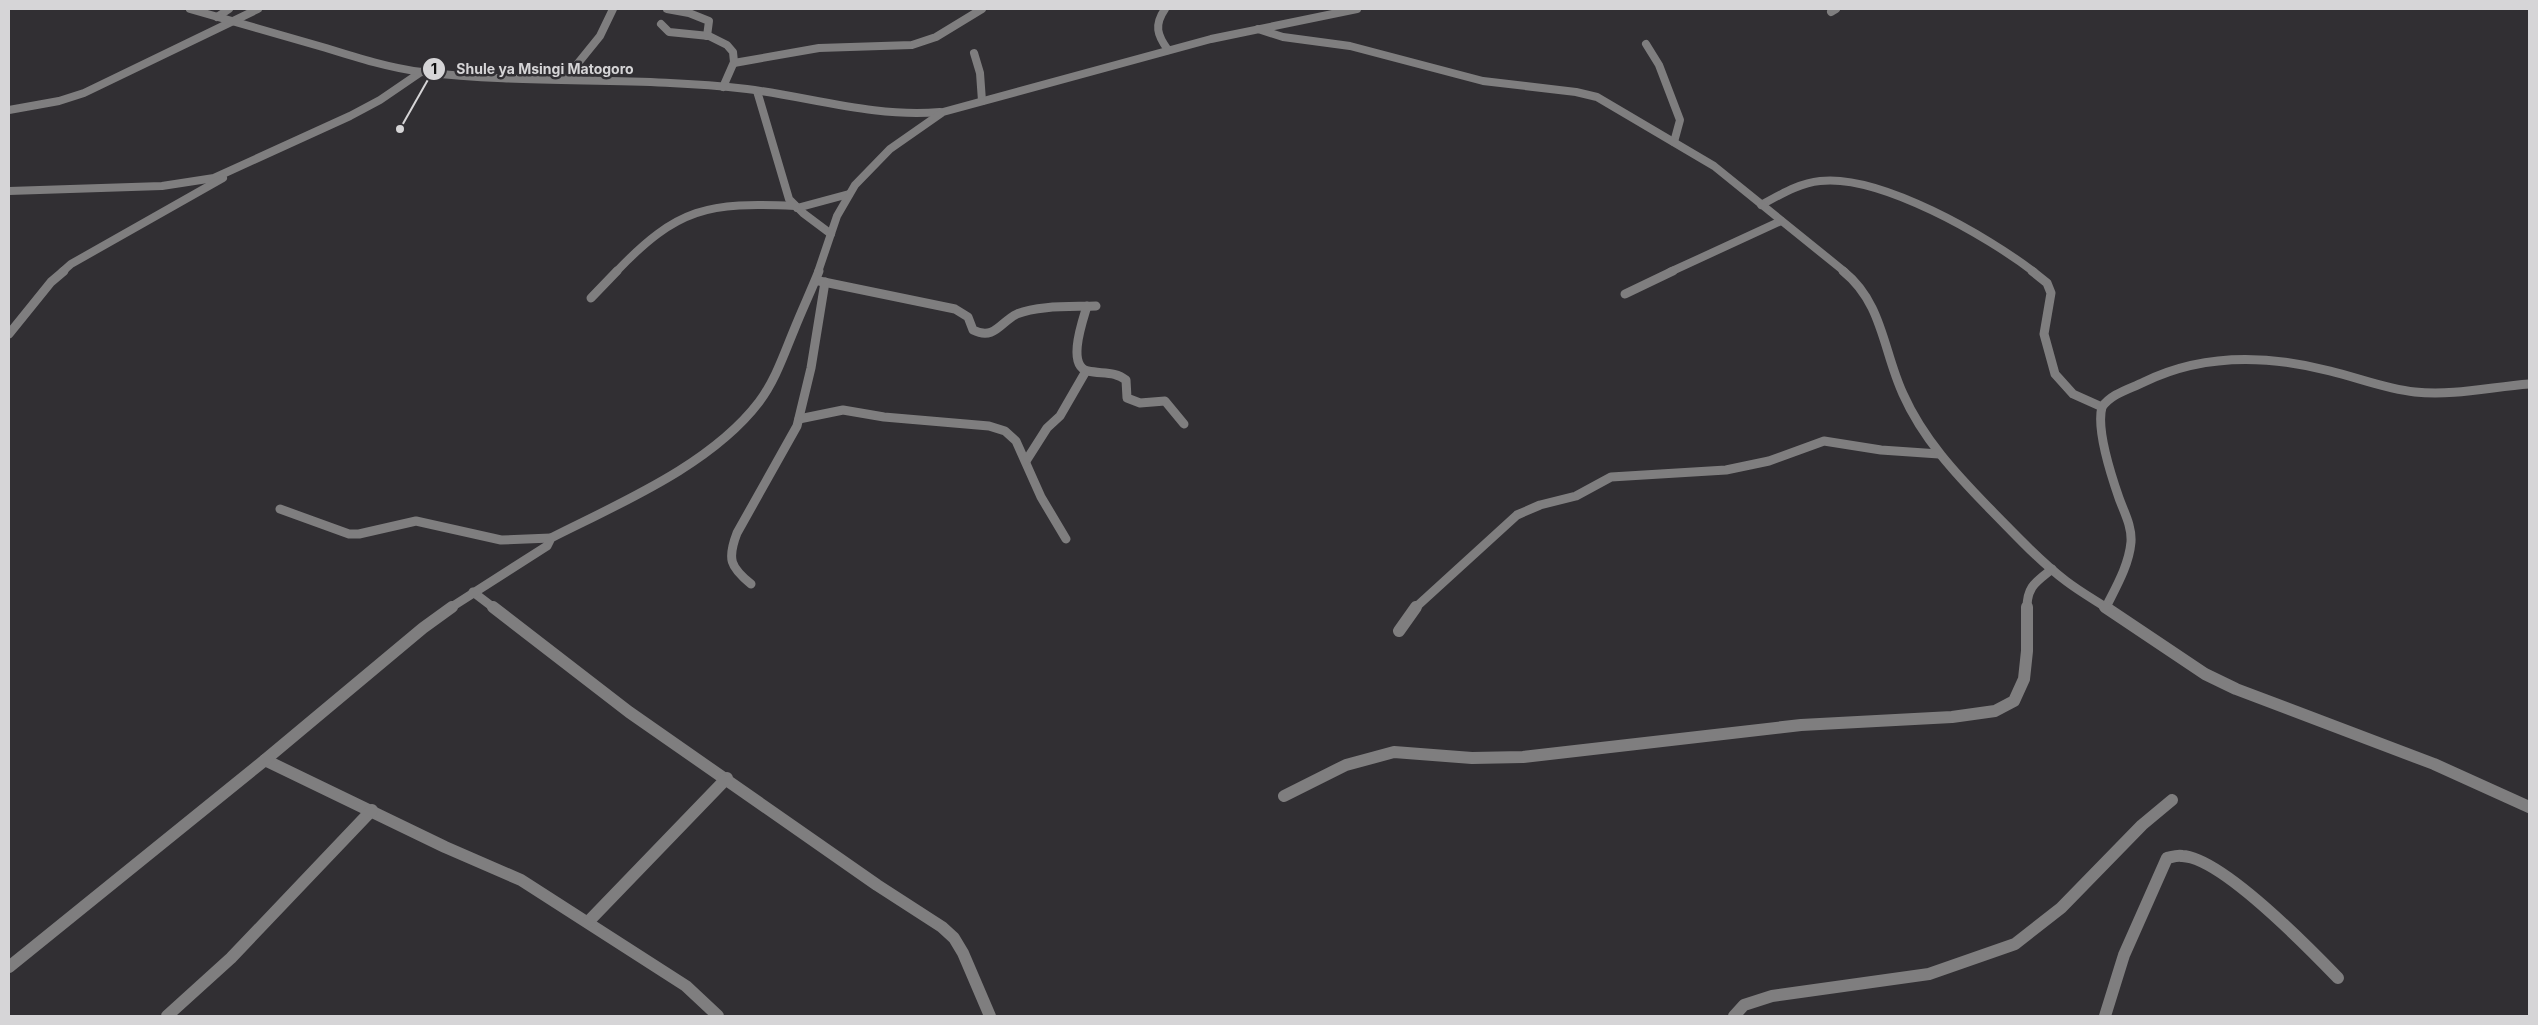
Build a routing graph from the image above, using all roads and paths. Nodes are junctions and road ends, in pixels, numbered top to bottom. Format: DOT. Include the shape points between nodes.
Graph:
graph roads {
  1 [pos="190,9"];
  2 [pos="228,9"];
  3 [pos="258,9"];
  4 [pos="613,9"];
  5 [pos="667,9"];
  6 [pos="982,9"];
  7 [pos="1165,9"];
  8 [pos="1357,9"];
  9 [pos="217,17"];
  10 [pos="230,21"];
  11 [pos="661,24"];
  12 [pos="1258,29"];
  13 [pos="707,36"];
  14 [pos="1646,44"];
  15 [pos="1168,50"];
  16 [pos="974,53"];
  17 [pos="734,63"];
  18 [pos="421,72"];
  19 [pos="566,78"];
  20 [pos="723,87"];
  21 [pos="757,91"];
  22 [pos="982,101"];
  23 [pos="9,110"];
  24 [pos="943,112"];
  25 [pos="1674,142"];
  26 [pos="232,172"];
  27 [pos="9,191"];
  28 [pos="849,194"];
  29 [pos="1762,205"];
  30 [pos="796,207"];
  31 [pos="1781,221"];
  32 [pos="831,234"];
  33 [pos="820,281"];
  34 [pos="1626,294"];
  35 [pos="591,298"];
  36 [pos="9,334"];
  37 [pos="1086,371"];
  38 [pos="2529,384"];
  39 [pos="2102,407"];
  40 [pos="799,419"];
  41 [pos="1184,424"];
  42 [pos="1938,454"];
  43 [pos="1026,461"];
  44 [pos="280,509"];
  45 [pos="551,538"];
  46 [pos="1066,539"];
  47 [pos="2052,569"];
  48 [pos="751,584"];
  49 [pos="473,592"];
  50 [pos="2106,607"];
  51 [pos="1399,631"];
  52 [pos="265,760"];
  53 [pos="727,778"];
  54 [pos="1284,796"];
  55 [pos="2172,800"];
  56 [pos="2529,807"];
  57 [pos="372,810"];
  58 [pos="588,922"];
  59 [pos="9,967"];
  60 [pos="2338,978"];
  61 [pos="167,1016"];
  62 [pos="718,1016"];
  63 [pos="990,1016"];
  64 [pos="1734,1016"];
  65 [pos="2104,1016"];
  1 -- 9 [label="street"];
  2 -- 9 [label="street"];
  3 -- 10 [label="street"];
  4 -- 19 [label="street" via="592,46"];
  5 -- 13 [label="street" via="709,21"];
  6 -- 17 [label="street" via="936,37 912,45 820,48"];
  7 -- 15 [label="street" via="1156,22 1156,33"];
  8 -- 12 [label="street"];
  9 -- 10 [label="street"];
  10 -- 18 [label="street" via="380,64"];
  10 -- 23 [label="street" via="84,94"];
  11 -- 13 [label="street" via="669,32"];
  12 -- 15 [label="street"];
  12 -- 25 [label="street" via="1283,37 1350,46 1483,81 1591,95"];
  13 -- 17 [label="street" via="728,47"];
  14 -- 25 [label="street" via="1659,65 1680,120"];
  15 -- 22 [label="street"];
  16 -- 22 [label="street" via="980,73"];
  17 -- 20 [label="street"];
  18 -- 19 [label="street"];
  18 -- 26 [label="street" via="350,116"];
  19 -- 20 [label="street"];
  20 -- 21 [label="street"];
  21 -- 24 [label="street" via="884,111"];
  21 -- 30 [label="street" via="782,182"];
  22 -- 24 [label="street"];
  24 -- 28 [label="street" via="919,126"];
  25 -- 29 [label="street" via="1714,166"];
  26 -- 27 [label="street" via="191,184"];
  26 -- 36 [label="street" via="213,186 71,264 51,282"];
  28 -- 30 [label="street"];
  28 -- 32 [label="street"];
  29 -- 31 [label="street"];
  29 -- 39 [label="street" via="1791,189 1814,182 1855,182 1893,195 1990,243 2046,282 2052,300 2044,323 2044,337 2056,378 2073,396"];
  30 -- 32 [label="street"];
  30 -- 35 [label="street" via="726,206 676,220 639,249"];
  31 -- 34 [label="street" via="1664,272"];
  31 -- 42 [label="street" via="1845,271 1871,301 1903,395"];
  32 -- 33 [label="street"];
  33 -- 37 [label="street" via="955,309 968,317 973,330 979,333 1001,330 1017,314 1061,306 1092,306 1078,346 1078,361"];
  33 -- 40 [label="street" via="817,339"];
  33 -- 45 [label="street" via="774,379 743,421 687,463"];
  37 -- 41 [label="street" via="1120,376 1126,380 1127,398 1131,402 1165,401"];
  37 -- 43 [label="street" via="1060,416 1047,428"];
  38 -- 39 [label="street" via="2447,393 2416,392 2302,365 2271,360 2236,360 2192,364 2166,372 2126,390"];
  39 -- 50 [label="street" via="2103,433 2131,536 2126,563"];
  40 -- 43 [label="street" via="843,410 884,418 989,426 1004,431 1016,441"];
  40 -- 48 [label="street" via="730,550 730,562 736,572"];
  42 -- 47 [label="street"];
  42 -- 51 [label="street" via="1824,441 1768,462 1726,470 1611,477 1576,496 1517,515 1430,593"];
  43 -- 46 [label="street" via="1041,497"];
  44 -- 45 [label="street" via="349,534 416,521 501,540"];
  45 -- 49 [label="street" via="546,546"];
  47 -- 50 [label="street"];
  47 -- 54 [label="street" via="2032,585 2027,596 2025,676 2020,690 2013,702 1990,711 1948,718 1777,727 1511,758 1388,752 1324,775"];
  49 -- 52 [label="street" via="423,628"];
  49 -- 53 [label="street" via="622,707"];
  50 -- 56 [label="street" via="2205,674 2236,689 2434,764"];
  52 -- 57 [label="street"];
  52 -- 59 [label="street"];
  53 -- 58 [label="street"];
  53 -- 63 [label="street" via="877,885 942,926 963,953"];
  55 -- 64 [label="street" via="2142,825 2061,908 2015,944 1929,974 1772,996 1744,1005"];
  57 -- 58 [label="street" via="445,848 521,880"];
  57 -- 61 [label="street" via="231,958"];
  58 -- 62 [label="street" via="686,986"];
  60 -- 65 [label="street" via="2266,906 2211,868 2174,853 2167,858 2125,952"];
}
